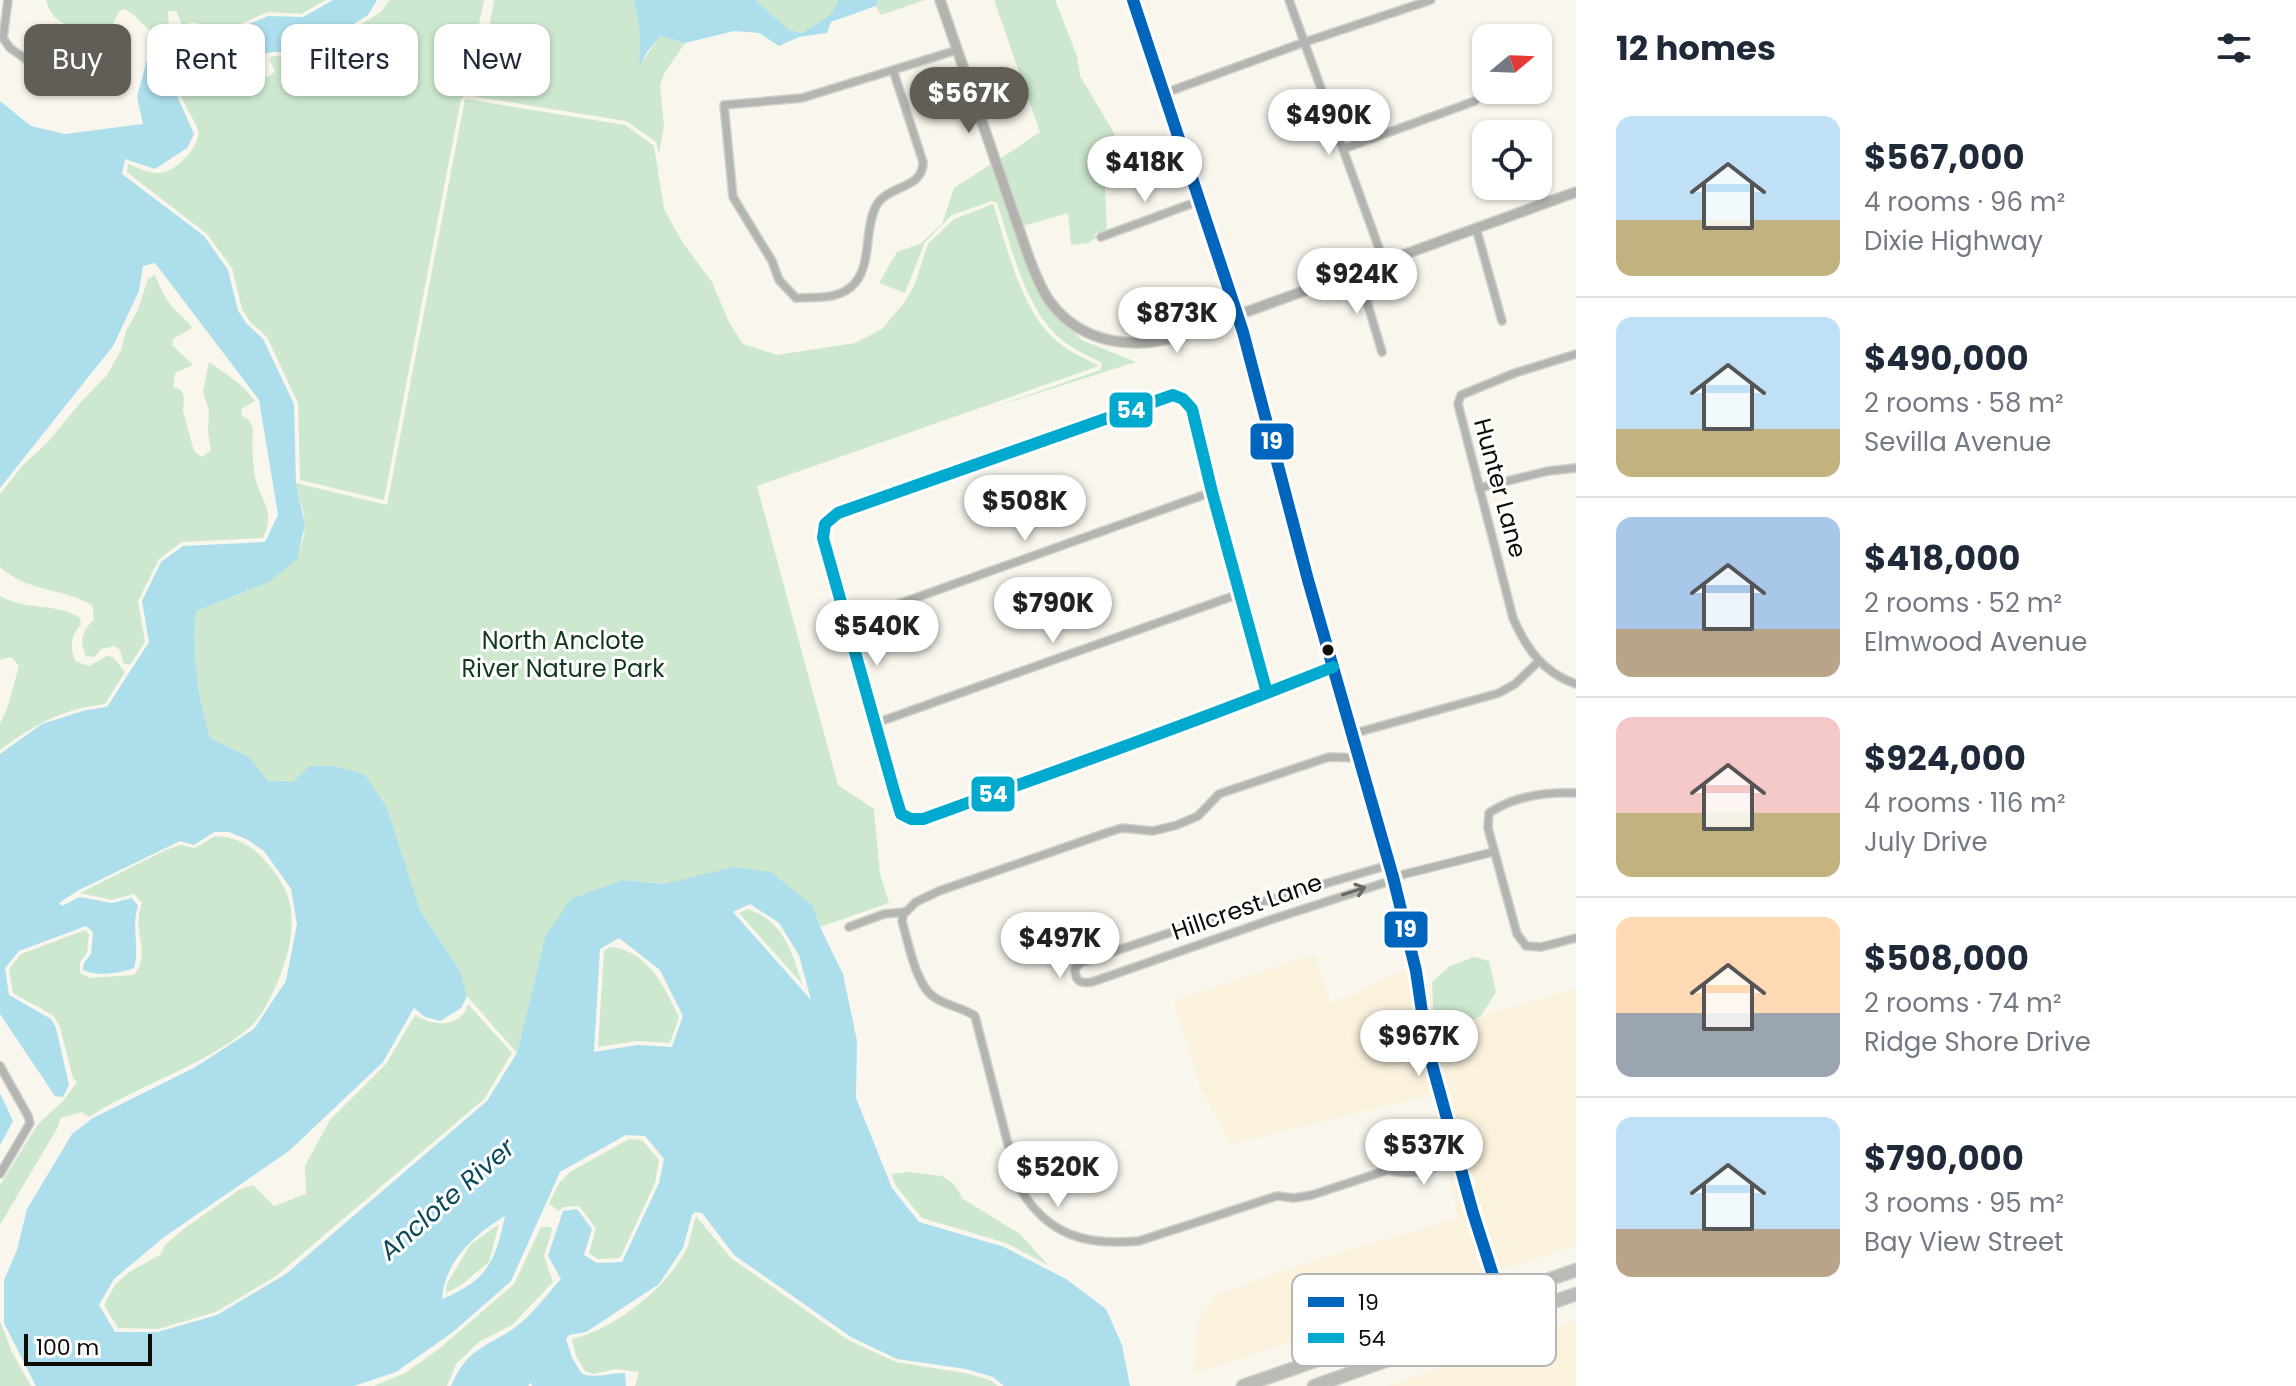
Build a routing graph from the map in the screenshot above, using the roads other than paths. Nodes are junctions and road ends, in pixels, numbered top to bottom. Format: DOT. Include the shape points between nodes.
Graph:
graph roads {
  1 [pos="8,0"];
  2 [pos="940,0"];
  3 [pos="1133,0"];
  4 [pos="1289,0"];
  5 [pos="1431,0"];
  6 [pos="3,23"];
  7 [pos="1305,42"];
  8 [pos="957,50"];
  9 [pos="24,58"];
  10 [pos="893,70"];
  11 [pos="1165,93"];
  12 [pos="1472,102"];
  13 [pos="1343,149"];
  14 [pos="1576,192"];
  15 [pos="1199,201"];
  16 [pos="1476,228"];
  17 [pos="1101,237"];
  18 [pos="1384,262"];
  19 [pos="1358,272"];
  20 [pos="1238,315"];
  21 [pos="1502,321"];
  22 [pos="1382,352"];
  23 [pos="1576,354"];
  24 [pos="1576,468"];
  25 [pos="1479,488"];
  26 [pos="1212,492"];
  27 [pos="1239,594"];
  28 [pos="848,622"];
  29 [pos="1538,662"];
  30 [pos="1333,667"];
  31 [pos="1576,684"];
  32 [pos="1267,693"];
  33 [pos="876,723"];
  34 [pos="1352,734"];
  35 [pos="1359,758"];
  36 [pos="1576,793"];
  37 [pos="1493,852"];
  38 [pos="1389,865"];
  39 [pos="1393,879"];
  40 [pos="904,912"];
  41 [pos="849,927"];
  42 [pos="1576,938"];
  43 [pos="0,1066"];
  44 [pos="1454,1144"];
  45 [pos="1458,1158"];
  46 [pos="1388,1170"];
  47 [pos="0,1174"];
  48 [pos="1576,1270"];
  49 [pos="1493,1274"];
  50 [pos="1556,1277"];
  51 [pos="1576,1294"];
  52 [pos="1556,1301"];
  53 [pos="1300,1366"];
  54 [pos="1372,1366"];
  55 [pos="1243,1386"];
  56 [pos="1314,1386"];
  1 -- 6 [label="street"];
  2 -- 8 [label="street"];
  3 -- 11 [label="street"];
  4 -- 7 [label="street"];
  5 -- 7 [label="street"];
  6 -- 9 [label="street" via="3,38"];
  7 -- 11 [label="street"];
  7 -- 13 [label="street"];
  8 -- 10 [label="street"];
  8 -- 20 [label="street" via="1033,268 1062,316 1109,342 1137,345 1170,340"];
  10 -- 10 [label="street" via="923,172 877,203 864,267 855,283 843,293 796,298 779,280 733,197 724,105 802,98"];
  11 -- 15 [label="street"];
  12 -- 13 [label="street"];
  13 -- 18 [label="street"];
  14 -- 16 [label="street"];
  15 -- 17 [label="street"];
  15 -- 20 [label="street"];
  16 -- 18 [label="street"];
  16 -- 21 [label="street"];
  18 -- 19 [label="street"];
  19 -- 20 [label="street"];
  19 -- 22 [label="street"];
  20 -- 30 [label="street"];
  23 -- 25 [label="street, Hunter Lane" via="1461,395 1458,404"];
  24 -- 25 [label="street"];
  25 -- 29 [label="street, Hunter Lane" via="1513,618"];
  26 -- 27 [label="street"];
  26 -- 28 [label="street"];
  26 -- 28 [label="street" via="1192,409 1173,395 838,513 825,524 823,538"];
  27 -- 32 [label="street"];
  27 -- 33 [label="street"];
  28 -- 33 [label="street"];
  29 -- 31 [label="street, Hunter Lane"];
  29 -- 34 [label="street" via="1499,693"];
  30 -- 32 [label="street"];
  30 -- 34 [label="street"];
  32 -- 33 [label="street" via="923,819 901,814"];
  34 -- 35 [label="street"];
  35 -- 38 [label="street"];
  35 -- 40 [label="street" via="1329,757 1219,794 1198,816 1177,825 1109,832 939,891"];
  36 -- 37 [label="street" via="1540,795 1489,813"];
  37 -- 39 [label="street"];
  37 -- 42 [label="street" via="1517,934 1526,946"];
  38 -- 39 [label="street"];
  38 -- 39 [label="street, Hillcrest Lane, one-way" via="1080,963 1075,976 1084,984 1092,982"];
  39 -- 44 [label="street" via="1416,971 1427,1046"];
  40 -- 41 [label="street"];
  40 -- 46 [label="street" via="902,921 921,983 932,997 975,1016 1019,1187 1073,1238 1139,1241 1277,1196 1312,1195"];
  43 -- 47 [label="street" via="30,1123"];
  44 -- 45 [label="street"];
  44 -- 46 [label="street"];
  45 -- 46 [label="street" via="1417,1174"];
  45 -- 49 [label="street"];
  48 -- 50 [label="highway"];
  51 -- 52 [label="highway"];
  53 -- 55 [label="highway"];
  54 -- 56 [label="highway"];
}
